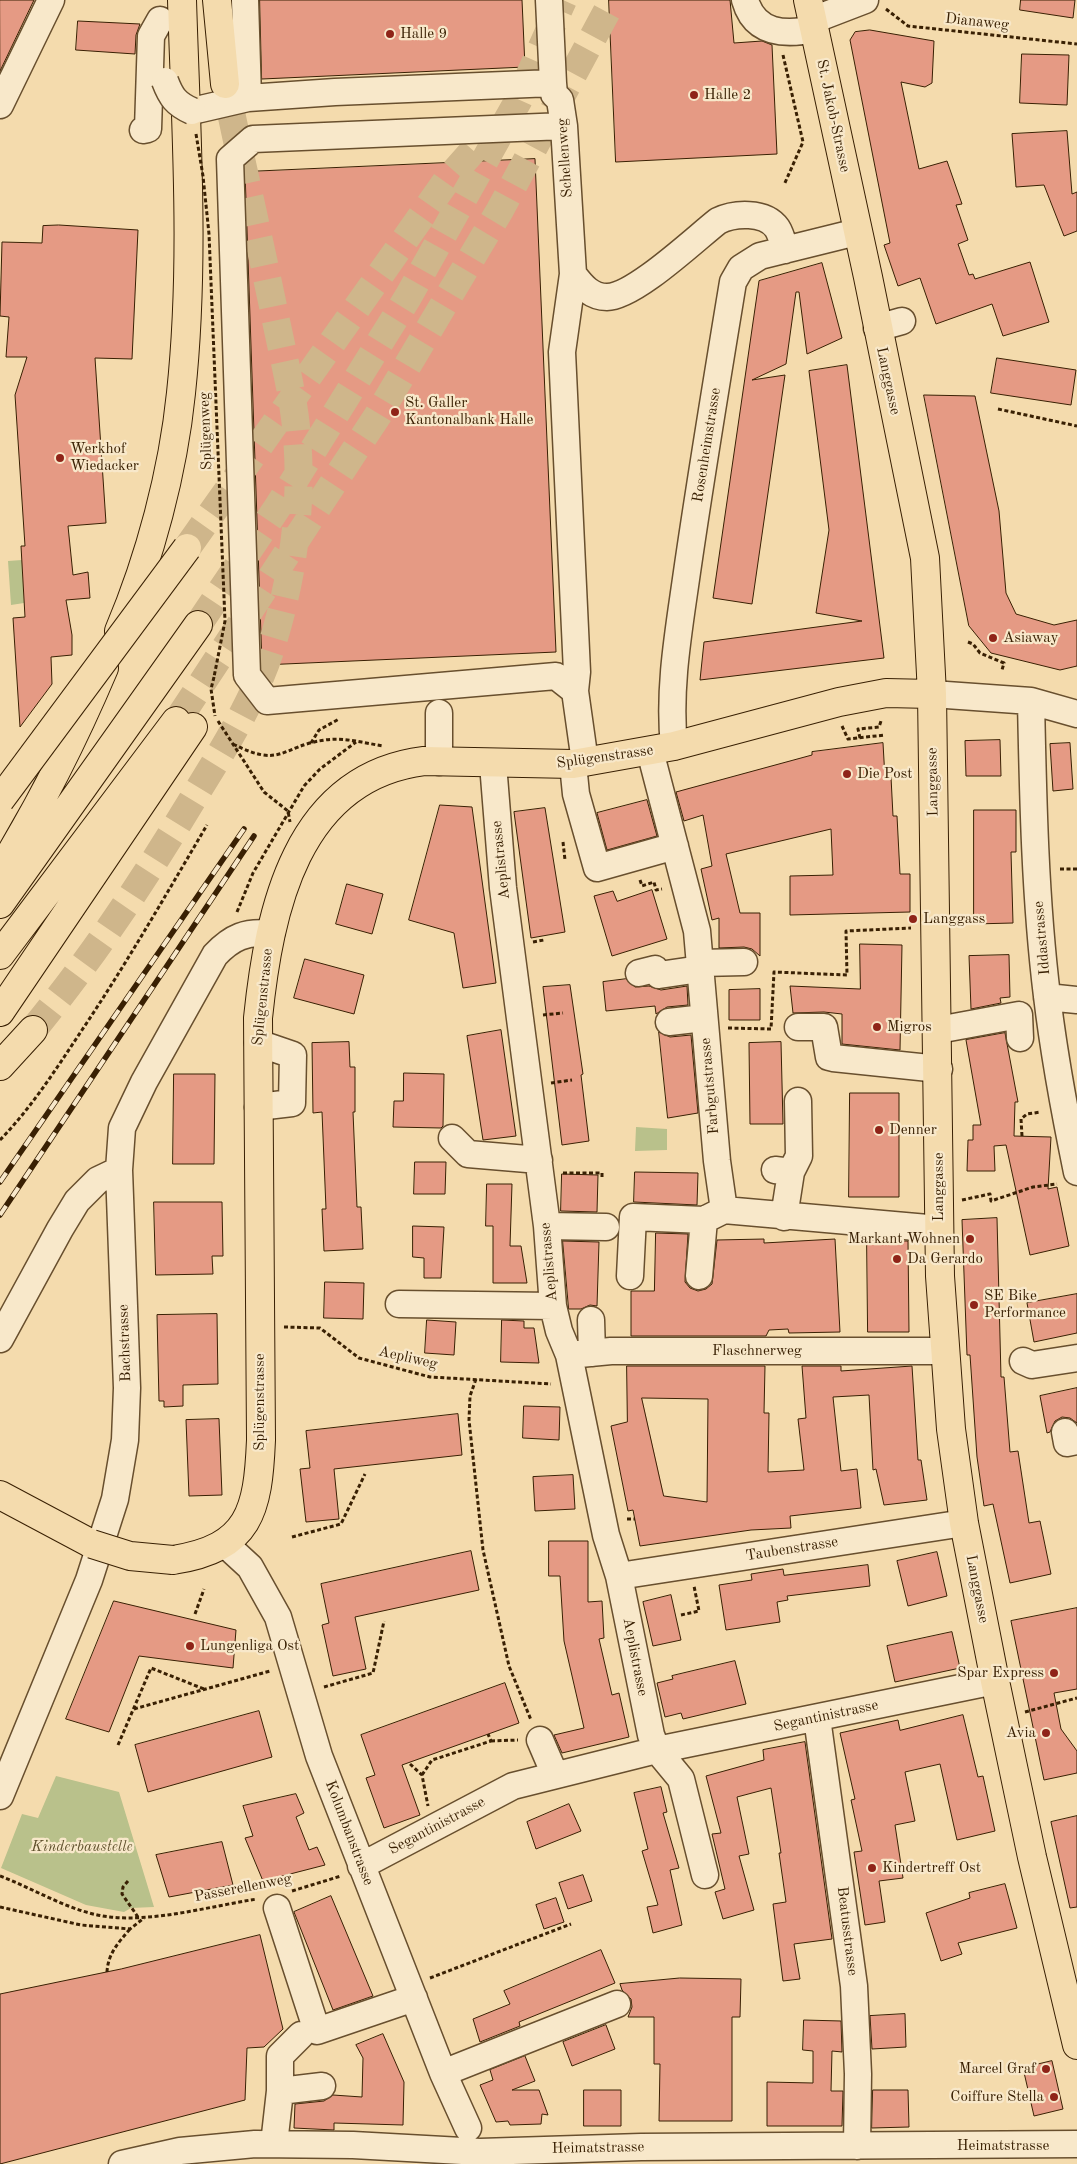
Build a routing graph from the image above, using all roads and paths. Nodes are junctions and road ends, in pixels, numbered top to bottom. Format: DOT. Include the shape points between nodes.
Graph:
graph roads {
  1 [pos="51,0"];
  2 [pos="182,0"];
  3 [pos="217,0"];
  4 [pos="245,0"];
  5 [pos="549,0"];
  6 [pos="745,0"];
  7 [pos="873,3"];
  8 [pos="158,10"];
  9 [pos="812,16"];
  10 [pos="779,33"];
  11 [pos="1077,44"];
  12 [pos="553,84"];
  13 [pos="248,98"];
  14 [pos="211,101"];
  15 [pos="0,105"];
  16 [pos="564,126"];
  17 [pos="143,130"];
  18 [pos="784,184"];
  19 [pos="857,232"];
  20 [pos="785,250"];
  21 [pos="574,274"];
  22 [pos="998,409"];
  23 [pos="1077,426"];
  24 [pos="187,548"];
  25 [pos="198,625"];
  26 [pos="968,642"];
  27 [pos="1002,670"];
  28 [pos="576,691"];
  29 [pos="932,694"];
  30 [pos="1032,701"];
  31 [pos="439,713"];
  32 [pos="1077,714"];
  33 [pos="881,721"];
  34 [pos="333,722"];
  35 [pos="842,725"];
  36 [pos="885,735"];
  37 [pos="860,738"];
  38 [pos="356,742"];
  39 [pos="311,743"];
  40 [pos="232,744"];
  41 [pos="662,748"];
  42 [pos="440,762"];
  43 [pos="579,763"];
  44 [pos="493,764"];
  45 [pos="0,800"];
  46 [pos="288,811"];
  47 [pos="207,825"];
  48 [pos="675,846"];
  49 [pos="0,871"];
  50 [pos="631,880"];
  51 [pos="685,883"];
  52 [pos="0,904"];
  53 [pos="914,928"];
  54 [pos="271,934"];
  55 [pos="0,955"];
  56 [pos="744,962"];
  57 [pos="700,966"];
  58 [pos="638,973"];
  59 [pos="1047,997"];
  60 [pos="1077,1000"];
  61 [pos="0,1012"];
  62 [pos="669,1022"];
  63 [pos="705,1023"];
  64 [pos="798,1027"];
  65 [pos="32,1030"];
  66 [pos="938,1030"];
  67 [pos="1020,1038"];
  68 [pos="0,1066"];
  69 [pos="939,1069"];
  70 [pos="798,1102"];
  71 [pos="1048,1111"];
  72 [pos="1022,1136"];
  73 [pos="452,1138"];
  74 [pos="0,1140"];
  75 [pos="547,1166"];
  76 [pos="119,1170"];
  77 [pos="602,1177"];
  78 [pos="1069,1178"];
  79 [pos="714,1215"];
  80 [pos="784,1216"];
  81 [pos="939,1217"];
  82 [pos="547,1226"];
  83 [pos="606,1226"];
  84 [pos="630,1276"];
  85 [pos="699,1276"];
  86 [pos="400,1304"];
  87 [pos="553,1306"];
  88 [pos="591,1320"];
  89 [pos="284,1327"];
  90 [pos="0,1339"];
  91 [pos="944,1351"];
  92 [pos="581,1354"];
  93 [pos="1077,1358"];
  94 [pos="1023,1361"];
  95 [pos="476,1379"];
  96 [pos="558,1384"];
  97 [pos="365,1474"];
  98 [pos="0,1495"];
  99 [pos="627,1519"];
  100 [pos="634,1519"];
  101 [pos="964,1523"];
  102 [pos="292,1537"];
  103 [pos="225,1544"];
  104 [pos="620,1576"];
  105 [pos="694,1583"];
  106 [pos="204,1588"];
  107 [pos="195,1614"];
  108 [pos="681,1615"];
  109 [pos="384,1621"];
  110 [pos="275,1670"];
  111 [pos="995,1681"];
  112 [pos="321,1688"];
  113 [pos="204,1690"];
  114 [pos="1077,1698"];
  115 [pos="134,1708"];
  116 [pos="1023,1712"];
  117 [pos="817,1718"];
  118 [pos="488,1734"];
  119 [pos="540,1740"];
  120 [pos="118,1745"];
  121 [pos="657,1750"];
  122 [pos="410,1764"];
  123 [pos="422,1775"];
  124 [pos="555,1775"];
  125 [pos="0,1796"];
  126 [pos="427,1803"];
  127 [pos="352,1870"];
  128 [pos="705,1875"];
  129 [pos="0,1876"];
  130 [pos="128,1881"];
  131 [pos="278,1899"];
  132 [pos="0,1907"];
  133 [pos="138,1918"];
  134 [pos="144,1918"];
  135 [pos="572,1924"];
  136 [pos="130,1929"];
  137 [pos="107,1972"];
  138 [pos="421,1989"];
  139 [pos="617,2004"];
  140 [pos="301,2036"];
  141 [pos="1077,2045"];
  142 [pos="443,2073"];
  143 [pos="322,2086"];
  144 [pos="280,2091"];
  145 [pos="468,2128"];
  146 [pos="1077,2144"];
  147 [pos="857,2146"];
  148 [pos="283,2151"];
  149 [pos="734,2155"];
  150 [pos="891,2155"];
  151 [pos="210,2156"];
  152 [pos="482,2158"];
  153 [pos="122,2164"];
  1 -- 15 [label="street" via="33,21"];
  2 -- 49 [label="main road" via="189,193 188,282 181,395 164,491 139,584 82,721 36,813"];
  3 -- 14 [label="main road"];
  4 -- 13 [label="street"];
  5 -- 12 [label="street, Schellenweg"];
  6 -- 10 [label="street" via="757,21"];
  7 -- 9 [label="street"];
  7 -- 11 [label="path, Dianaweg" via="908,26"];
  8 -- 14 [label="street, bridge" via="165,82 171,97 179,105"];
  8 -- 17 [label="street" via="150,36 148,129"];
  9 -- 10 [label="street" via="796,33"];
  9 -- 19 [label="main road, St. Jakob-Strasse"];
  10 -- 18 [label="path" via="803,142"];
  12 -- 13 [label="street"];
  12 -- 16 [label="street, Schellenweg" via="554,94 560,100"];
  13 -- 14 [label="street"];
  14 -- 40 [label="path, Splügenweg, bridge" via="203,176 209,234 225,621 211,689 216,719"];
  16 -- 21 [label="street, Schellenweg"];
  16 -- 28 [label="street" via="253,139 230,159 247,675 267,701 556,676"];
  19 -- 20 [label="street, Rosenheimstrasse"];
  19 -- 29 [label="main road, Langgasse" via="868,277 889,324 925,558"];
  20 -- 21 [label="street" via="776,227 769,222 746,215 729,216 718,221 628,292 608,297 595,295 583,288"];
  20 -- 41 [label="street, Rosenheimstrasse" via="760,256 741,268 733,282 694,526 675,662 671,722"];
  21 -- 28 [label="street, Schellenweg" via="562,352"];
  22 -- 23 [label="path"];
  24 -- 45 [label="main road, bridge"];
  25 -- 52 [label="main road"];
  26 -- 27 [label="path" via="980,653 1004,664"];
  28 -- 43 [label="street, Schellenweg"];
  29 -- 30 [label="street"];
  29 -- 41 [label="main road, Splügenstrasse" via="886,693 839,702"];
  29 -- 66 [label="main road, Langgasse"];
  30 -- 32 [label="street"];
  30 -- 59 [label="street, Iddastrasse" via="1038,904"];
  31 -- 42 [label="street"];
  33 -- 37 [label="path" via="879,727 858,729"];
  34 -- 39 [label="path" via="319,730"];
  35 -- 37 [label="path" via="848,739"];
  36 -- 37 [label="path"];
  38 -- 39 [label="path" via="342,739"];
  39 -- 40 [label="path" via="289,753 262,756"];
  40 -- 46 [label="path, Splügenweg" via="264,792"];
  41 -- 43 [label="main road, Splügenstrasse"];
  41 -- 48 [label="street, Farbgutstrasse"];
  42 -- 44 [label="main road, Splügenstrasse"];
  42 -- 54 [label="main road, Splügenstrasse" via="424,761 391,767 357,784 334,805 315,825 295,857 280,895"];
  43 -- 44 [label="main road, Splügenstrasse"];
  43 -- 48 [label="street, Schellenweg" via="576,794 597,868"];
  44 -- 75 [label="street, Aeplistrasse" via="503,888"];
  47 -- 74 [label="path" via="117,978 53,1074"];
  48 -- 51 [label="street, Farbgutstrasse"];
  50 -- 51 [label="path" via="640,878 642,886 654,882 656,890"];
  51 -- 57 [label="street, Farbgutstrasse" via="697,931"];
  53 -- 63 [label="path" via="846,931 847,975 774,972 771,1029"];
  54 -- 76 [label="street, Bachstrasse" via="251,933 236,937 215,955 128,1111 119,1147"];
  54 -- 103 [label="main road, Splügenstrasse" via="263,969 258,1043 260,1464 251,1510 236,1535"];
  55 -- 61 [label="main road" via="186,723"];
  56 -- 57 [label="street"];
  57 -- 58 [label="street" via="659,975 654,968"];
  57 -- 63 [label="street, Farbgutstrasse"];
  59 -- 60 [label="street"];
  59 -- 78 [label="street, Iddastrasse"];
  62 -- 63 [label="street"];
  63 -- 79 [label="street, Farbgutstrasse" via="725,1162"];
  64 -- 69 [label="street" via="824,1027 829,1057"];
  65 -- 68 [label="main road"];
  66 -- 67 [label="street" via="1019,1015"];
  66 -- 69 [label="main road, Langgasse"];
  69 -- 81 [label="main road, Langgasse"];
  70 -- 80 [label="street" via="799,1156 783,1171"];
  71 -- 72 [label="path" via="1027,1114 1021,1119"];
  73 -- 75 [label="street" via="468,1154"];
  75 -- 77 [label="path" via="602,1173"];
  75 -- 82 [label="street, Aeplistrasse"];
  76 -- 90 [label="street" via="98,1180 77,1201"];
  76 -- 125 [label="street, Bachstrasse" via="127,1388 125,1440 115,1499 89,1580"];
  78 -- 81 [label="path" via="991,1201 990,1194"];
  79 -- 80 [label="street"];
  79 -- 84 [label="street" via="633,1217"];
  79 -- 85 [label="street, Farbgutstrasse"];
  80 -- 81 [label="street"];
  81 -- 91 [label="main road, Langgasse"];
  82 -- 83 [label="street"];
  82 -- 87 [label="street, Aeplistrasse"];
  86 -- 87 [label="street"];
  87 -- 92 [label="street, Aeplistrasse" via="559,1330"];
  88 -- 92 [label="street"];
  89 -- 95 [label="path, Aepliweg" via="320,1328 359,1358 430,1376"];
  91 -- 92 [label="street, Flaschnerweg"];
  91 -- 101 [label="main road, Langgasse"];
  92 -- 104 [label="street, Aeplistrasse" via="606,1535"];
  93 -- 94 [label="street" via="1032,1365"];
  95 -- 96 [label="path, Aepliweg"];
  95 -- 119 [label="path" via="470,1396 469,1420 483,1550 508,1666"];
  97 -- 102 [label="path" via="341,1524"];
  98 -- 103 [label="main road, Splügenstrasse, bridge" via="92,1544 143,1558 173,1560 200,1555"];
  99 -- 100 [label="path"];
  101 -- 104 [label="street, Taubenstrasse"];
  101 -- 111 [label="main road, Langgasse"];
  103 -- 127 [label="street, Kolumbanstrasse" via="250,1567 278,1616"];
  104 -- 121 [label="street, Aeplistrasse" via="651,1735"];
  105 -- 108 [label="path" via="699,1611"];
  106 -- 107 [label="path"];
  109 -- 112 [label="path" via="373,1673"];
  110 -- 113 [label="path"];
  111 -- 117 [label="street, Segantinistrasse"];
  111 -- 141 [label="main road, Langgasse" via="1032,1857"];
  113 -- 115 [label="path"];
  113 -- 115 [label="path" via="151,1668"];
  114 -- 116 [label="path"];
  115 -- 120 [label="path"];
  117 -- 121 [label="street, Segantinistrasse"];
  117 -- 147 [label="street, Beatusstrasse" via="854,1986"];
  118 -- 123 [label="path" via="491,1741 432,1760"];
  119 -- 124 [label="street"];
  121 -- 124 [label="street, Segantinistrasse"];
  121 -- 128 [label="street" via="681,1779"];
  122 -- 123 [label="path"];
  123 -- 126 [label="path"];
  124 -- 127 [label="street, Segantinistrasse" via="513,1786"];
  127 -- 131 [label="path, Passerellenweg"];
  127 -- 138 [label="street, Kolumbanstrasse"];
  129 -- 133 [label="path, Passerellenweg" via="82,1910 110,1917"];
  130 -- 133 [label="path" via="122,1894"];
  131 -- 134 [label="path, Passerellenweg"];
  131 -- 138 [label="street" via="317,2032"];
  132 -- 136 [label="path" via="81,1925"];
  133 -- 134 [label="path, Passerellenweg"];
  134 -- 136 [label="path, Passerellenweg"];
  135 -- 138 [label="path"];
  136 -- 137 [label="path, Passerellenweg" via="108,1960"];
  138 -- 142 [label="street, Kolumbanstrasse"];
  139 -- 142 [label="street"];
  140 -- 144 [label="street" via="280,2056"];
  142 -- 145 [label="street, Kolumbanstrasse"];
  143 -- 144 [label="street"];
  144 -- 148 [label="street"];
  146 -- 150 [label="street, Heimatstrasse"];
  147 -- 149 [label="street, Heimatstrasse"];
  147 -- 150 [label="street, Heimatstrasse"];
  148 -- 151 [label="street, Heimatstrasse"];
  148 -- 152 [label="street, Heimatstrasse" via="353,2145"];
  149 -- 152 [label="street, Heimatstrasse"];
  151 -- 153 [label="street, Heimatstrasse" via="180,2151"];
}
